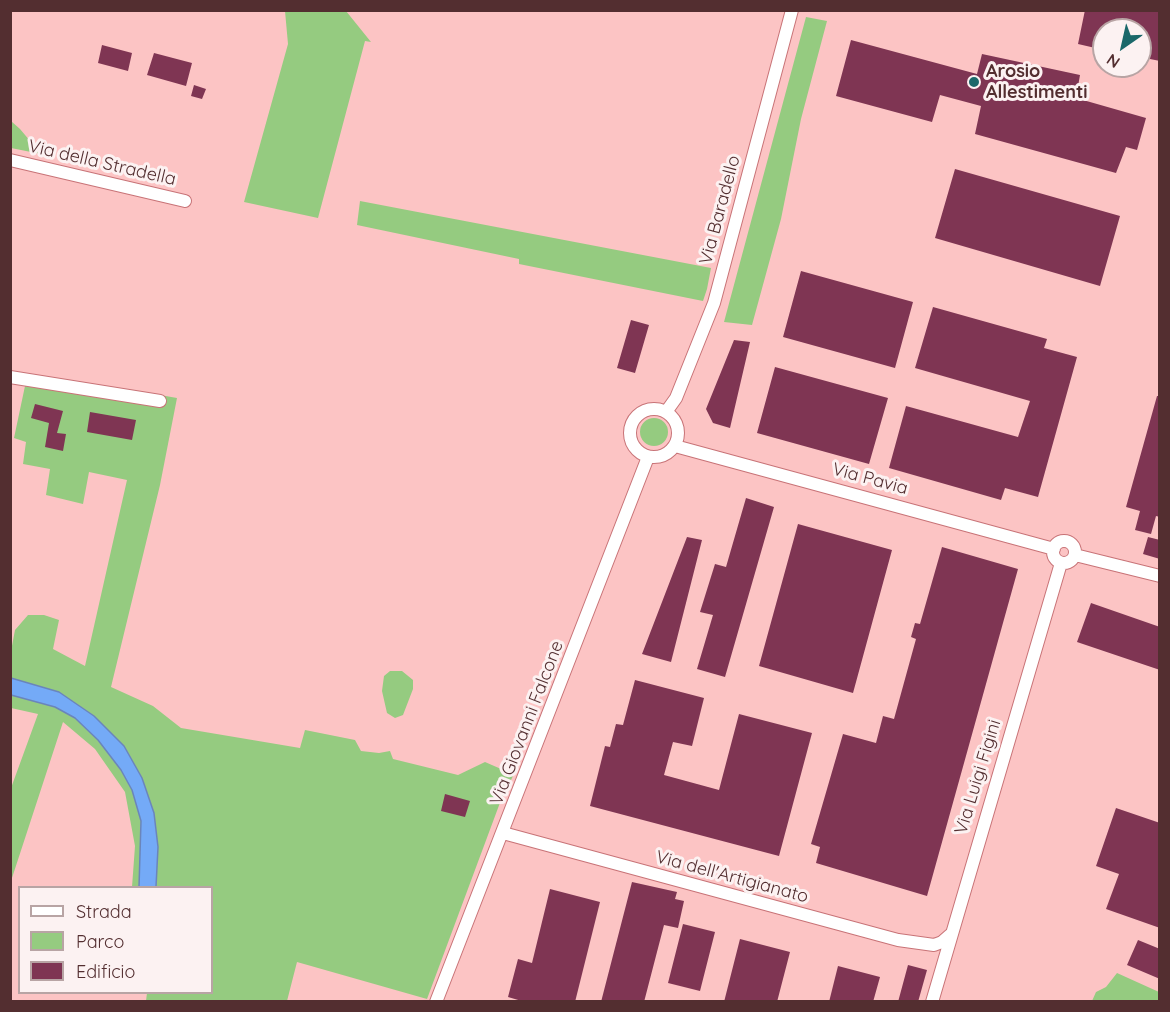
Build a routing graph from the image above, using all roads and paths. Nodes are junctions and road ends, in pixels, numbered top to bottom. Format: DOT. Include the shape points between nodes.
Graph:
graph roads {
  1 [pos="792,10"];
  2 [pos="10,160"];
  3 [pos="185,201"];
  4 [pos="10,377"];
  5 [pos="160,401"];
  6 [pos="666,412"];
  7 [pos="675,446"];
  8 [pos="648,457"];
  9 [pos="1054,549"];
  10 [pos="1075,555"];
  11 [pos="1061,563"];
  12 [pos="1160,576"];
  13 [pos="503,833"];
  14 [pos="950,935"];
  15 [pos="436,1002"];
  16 [pos="932,1002"];
  1 -- 6 [label="street, Via Baradello" via="714,303 676,398"];
  2 -- 3 [label="street, Via della Stradella"];
  4 -- 5 [label="street"];
  6 -- 7 [label="street" via="677,423"];
  6 -- 8 [label="street" via="650,409 631,424 631,441"];
  7 -- 8 [label="street" via="664,456"];
  7 -- 9 [label="street, Via Pavia"];
  8 -- 13 [label="street, Via Giovanni Falcone"];
  9 -- 10 [label="street" via="1067,542 1075,549"];
  9 -- 11 [label="street" via="1056,560"];
  10 -- 11 [label="street"];
  10 -- 12 [label="street"];
  11 -- 14 [label="street, Via Luigi Figini"];
  13 -- 14 [label="street, Via dell'Artigianato" via="898,940 934,945"];
  13 -- 15 [label="street, Via Giovanni Falcone"];
  14 -- 16 [label="street, Via Luigi Figini"];
}
